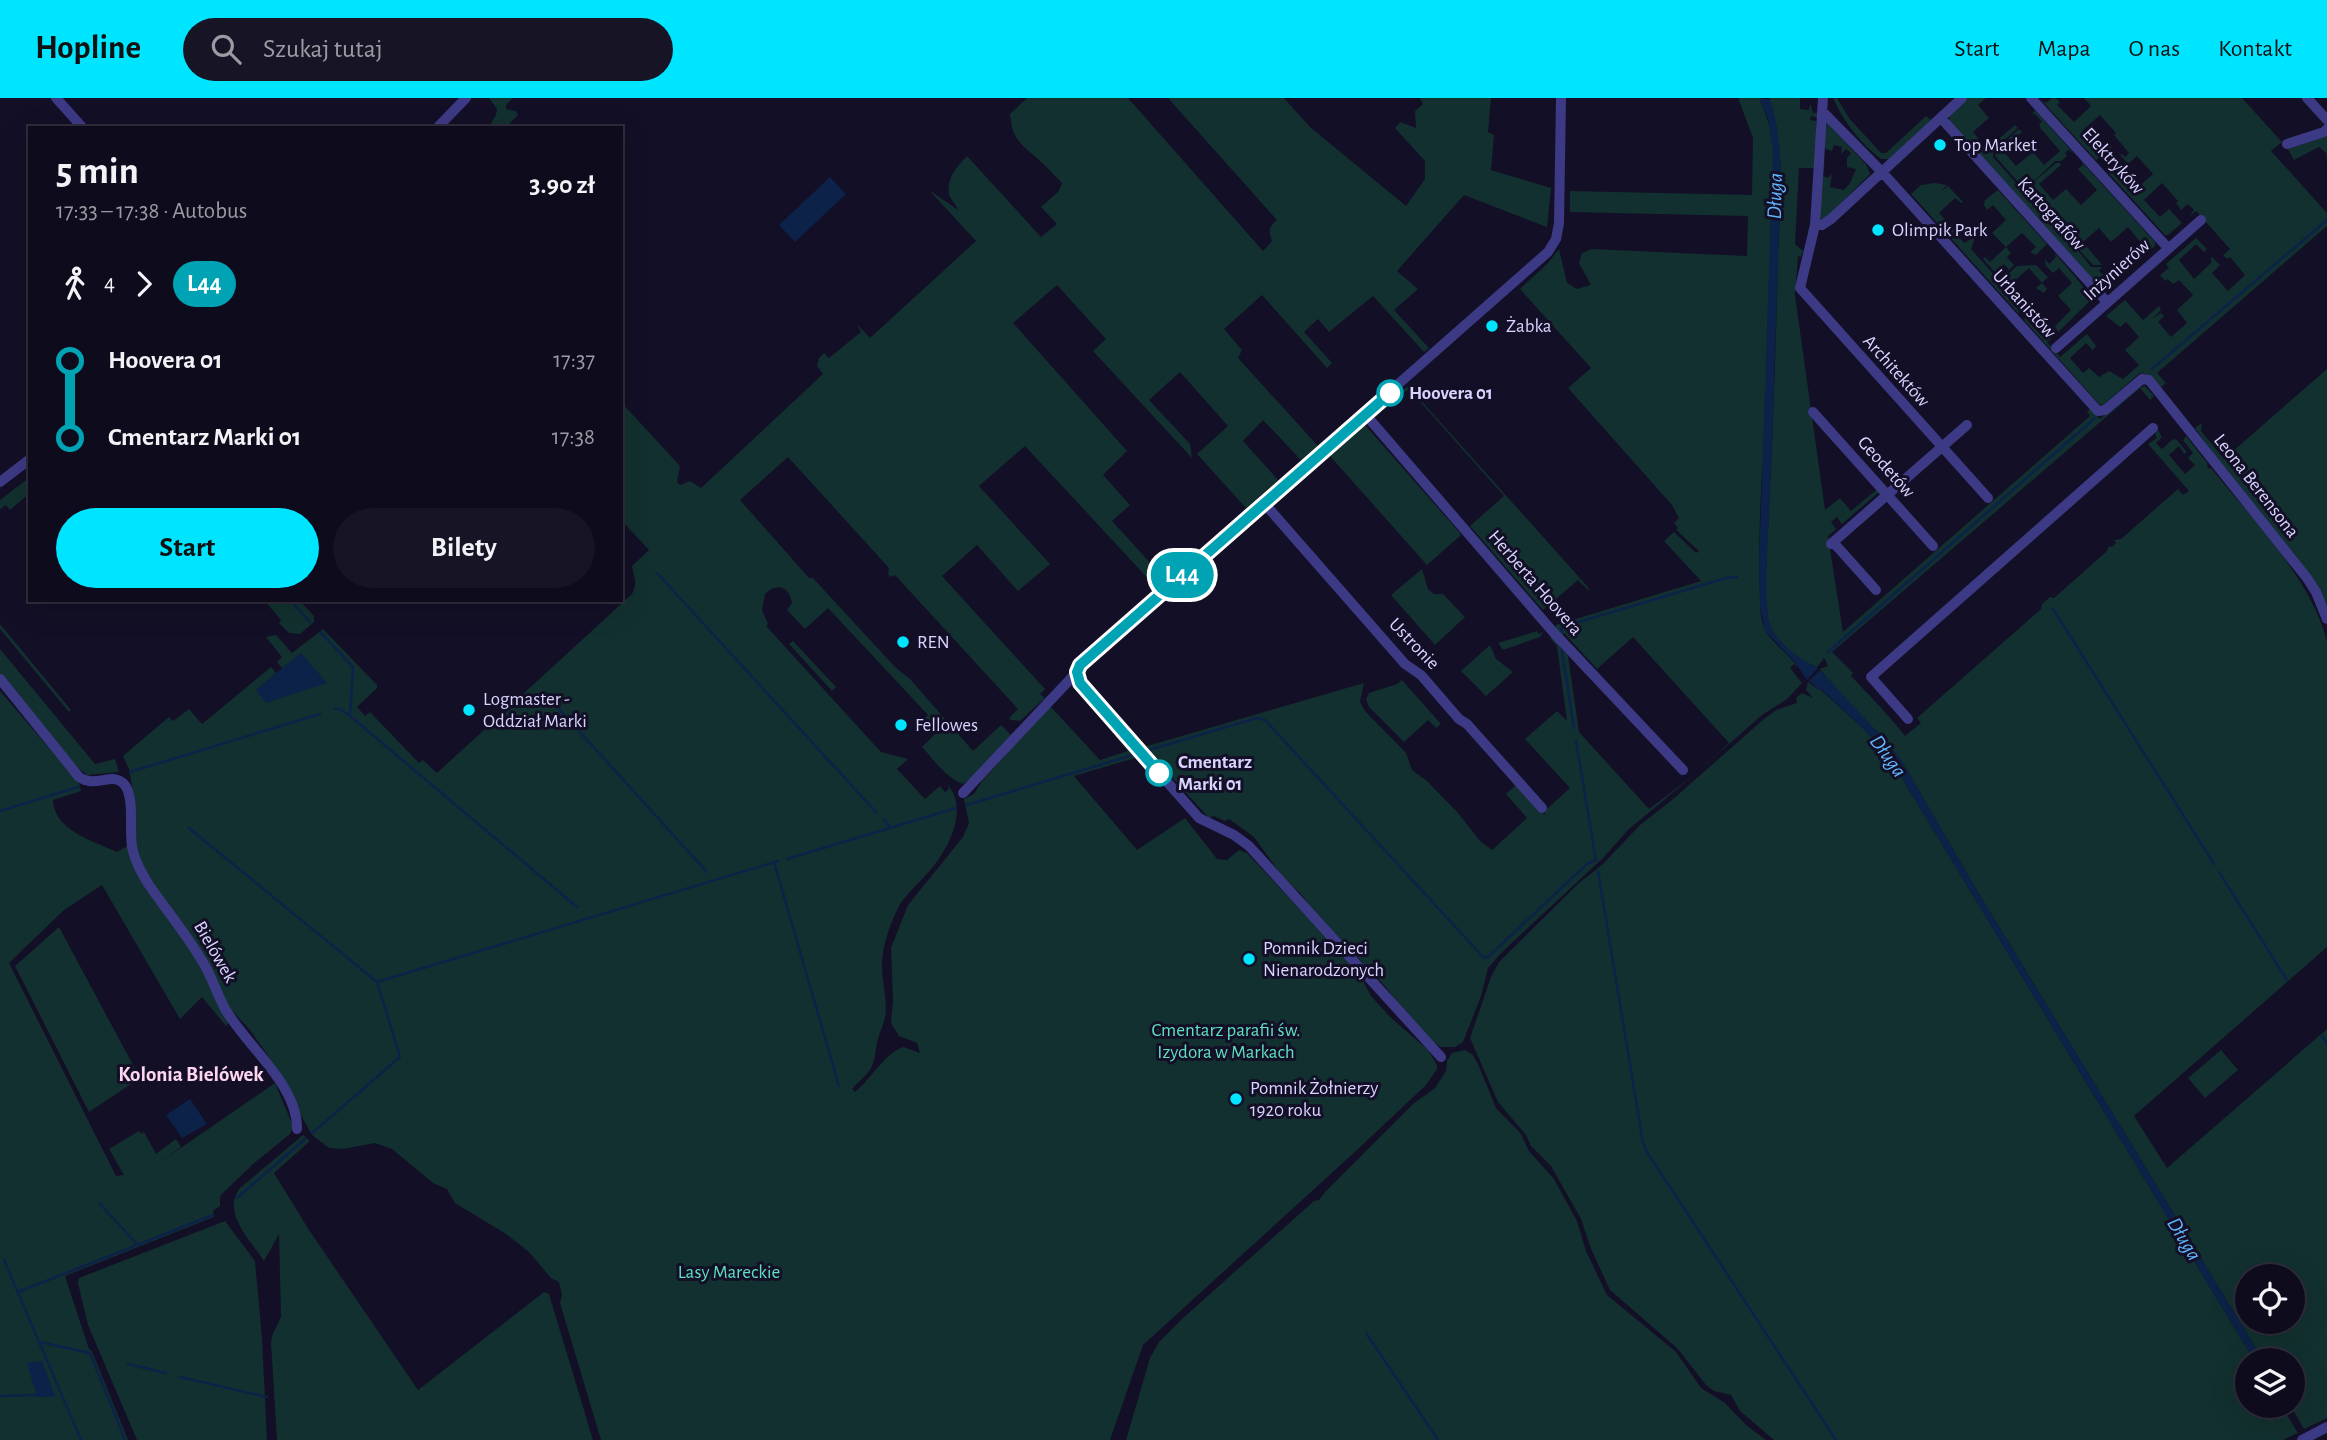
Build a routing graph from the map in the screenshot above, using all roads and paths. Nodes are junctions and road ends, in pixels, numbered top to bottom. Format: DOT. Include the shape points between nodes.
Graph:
graph roads {
  1 [pos="56,98"];
  2 [pos="1561,98"];
  3 [pos="1823,98"];
  4 [pos="1962,98"];
  5 [pos="2031,98"];
  6 [pos="2307,98"];
  7 [pos="464,99"];
  8 [pos="1824,112"];
  9 [pos="1941,118"];
  10 [pos="2327,120"];
  11 [pos="81,126"];
  12 [pos="438,126"];
  13 [pos="2327,129"];
  14 [pos="2287,144"];
  15 [pos="1882,172"];
  16 [pos="2202,220"];
  17 [pos="1815,225"];
  18 [pos="2168,248"];
  19 [pos="2107,302"];
  20 [pos="2056,348"];
  21 [pos="2149,380"];
  22 [pos="1813,412"];
  23 [pos="1365,414"];
  24 [pos="1967,425"];
  25 [pos="2153,428"];
  26 [pos="1941,447"];
  27 [pos="28,461"];
  28 [pos="0,482"];
  29 [pos="1887,494"];
  30 [pos="1988,498"];
  31 [pos="1264,503"];
  32 [pos="1933,546"];
  33 [pos="1876,590"];
  34 [pos="2327,619"];
  35 [pos="1077,672"];
  36 [pos="0,679"];
  37 [pos="1908,719"];
  38 [pos="1683,770"];
  39 [pos="963,793"];
  40 [pos="1542,808"];
  41 [pos="1441,1057"];
  42 [pos="297,1129"];
  43 [pos="2326,1428"];
  44 [pos="2302,1440"];
  1 -- 11 [label="street"];
  2 -- 23 [label="street" via="1560,213 1551,249"];
  3 -- 8 [label="street, Architektów"];
  4 -- 9 [label="street"];
  5 -- 18 [label="street, Elektryków"];
  6 -- 10 [label="street"];
  7 -- 12 [label="street"];
  8 -- 15 [label="street, Urbanistów"];
  8 -- 17 [label="street, Architektów"];
  9 -- 15 [label="street"];
  9 -- 19 [label="street, Kartografów"];
  13 -- 14 [label="street"];
  15 -- 17 [label="street" via="1831,219"];
  15 -- 21 [label="street, Urbanistów" via="2098,411 2142,379"];
  16 -- 18 [label="street, Inżynierów"];
  17 -- 26 [label="street, Architektów" via="1800,282 1804,295"];
  18 -- 19 [label="street, Inżynierów"];
  19 -- 20 [label="street, Inżynierów"];
  21 -- 34 [label="street, Leona Berensona" via="2307,578"];
  22 -- 29 [label="street, Geodetów"];
  23 -- 31 [label="street"];
  23 -- 38 [label="street, Herberta Hoovera" via="1554,633"];
  24 -- 26 [label="street"];
  25 -- 37 [label="street" via="1871,677"];
  26 -- 29 [label="street"];
  26 -- 30 [label="street, Architektów"];
  27 -- 28 [label="street"];
  29 -- 32 [label="street, Geodetów"];
  29 -- 33 [label="street" via="1832,543"];
  31 -- 35 [label="street"];
  31 -- 40 [label="street, Ustronie" via="1405,664"];
  35 -- 39 [label="street"];
  35 -- 41 [label="street" via="1085,689 1199,818 1249,846"];
  36 -- 42 [label="street, Bielówek" via="79,777 124,784 138,864 204,964 224,1008 283,1089"];
  43 -- 44 [label="street"];
}
